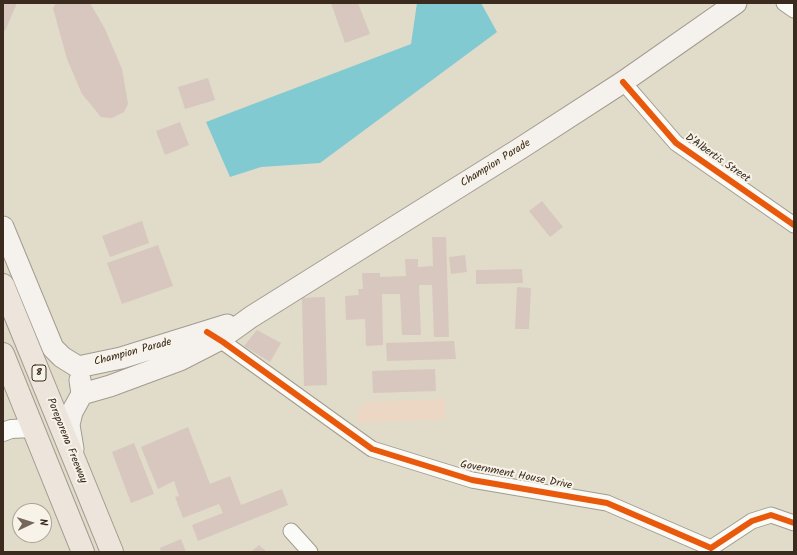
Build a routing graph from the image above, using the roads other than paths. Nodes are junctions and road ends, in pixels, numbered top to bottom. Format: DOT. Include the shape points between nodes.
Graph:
graph roads {
  1 [pos="736,3"];
  2 [pos="784,3"];
  3 [pos="794,10"];
  4 [pos="623,82"];
  5 [pos="794,225"];
  6 [pos="3,227"];
  7 [pos="3,285"];
  8 [pos="213,336"];
  9 [pos="3,354"];
  10 [pos="78,367"];
  11 [pos="82,394"];
  12 [pos="32,428"];
  13 [pos="3,432"];
  14 [pos="75,462"];
  15 [pos="794,522"];
  16 [pos="291,532"];
  17 [pos="83,552"];
  18 [pos="112,552"];
  19 [pos="310,552"];
  1 -- 4 [label="main road, Champion Parade"];
  2 -- 3 [label="street"];
  4 -- 5 [label="street, D'Albertis Street" via="676,143"];
  4 -- 8 [label="main road, Champion Parade" via="251,317"];
  6 -- 10 [label="main road, Champion Parade" via="53,348"];
  7 -- 14 [label="highway, Poreporena Freeway / 8"];
  8 -- 10 [label="main road, Champion Parade" via="164,344 121,358"];
  8 -- 11 [label="main road, Champion Parade" via="180,360"];
  8 -- 15 [label="street, Government House Drive" via="372,449 472,480 607,503 711,548 752,522 771,515"];
  9 -- 12 [label="highway"];
  10 -- 11 [label="main road"];
  11 -- 14 [label="main road" via="72,412 69,426"];
  12 -- 13 [label="street"];
  12 -- 17 [label="highway"];
  14 -- 18 [label="highway, Poreporena Freeway / 8"];
  16 -- 19 [label="street"];
}
